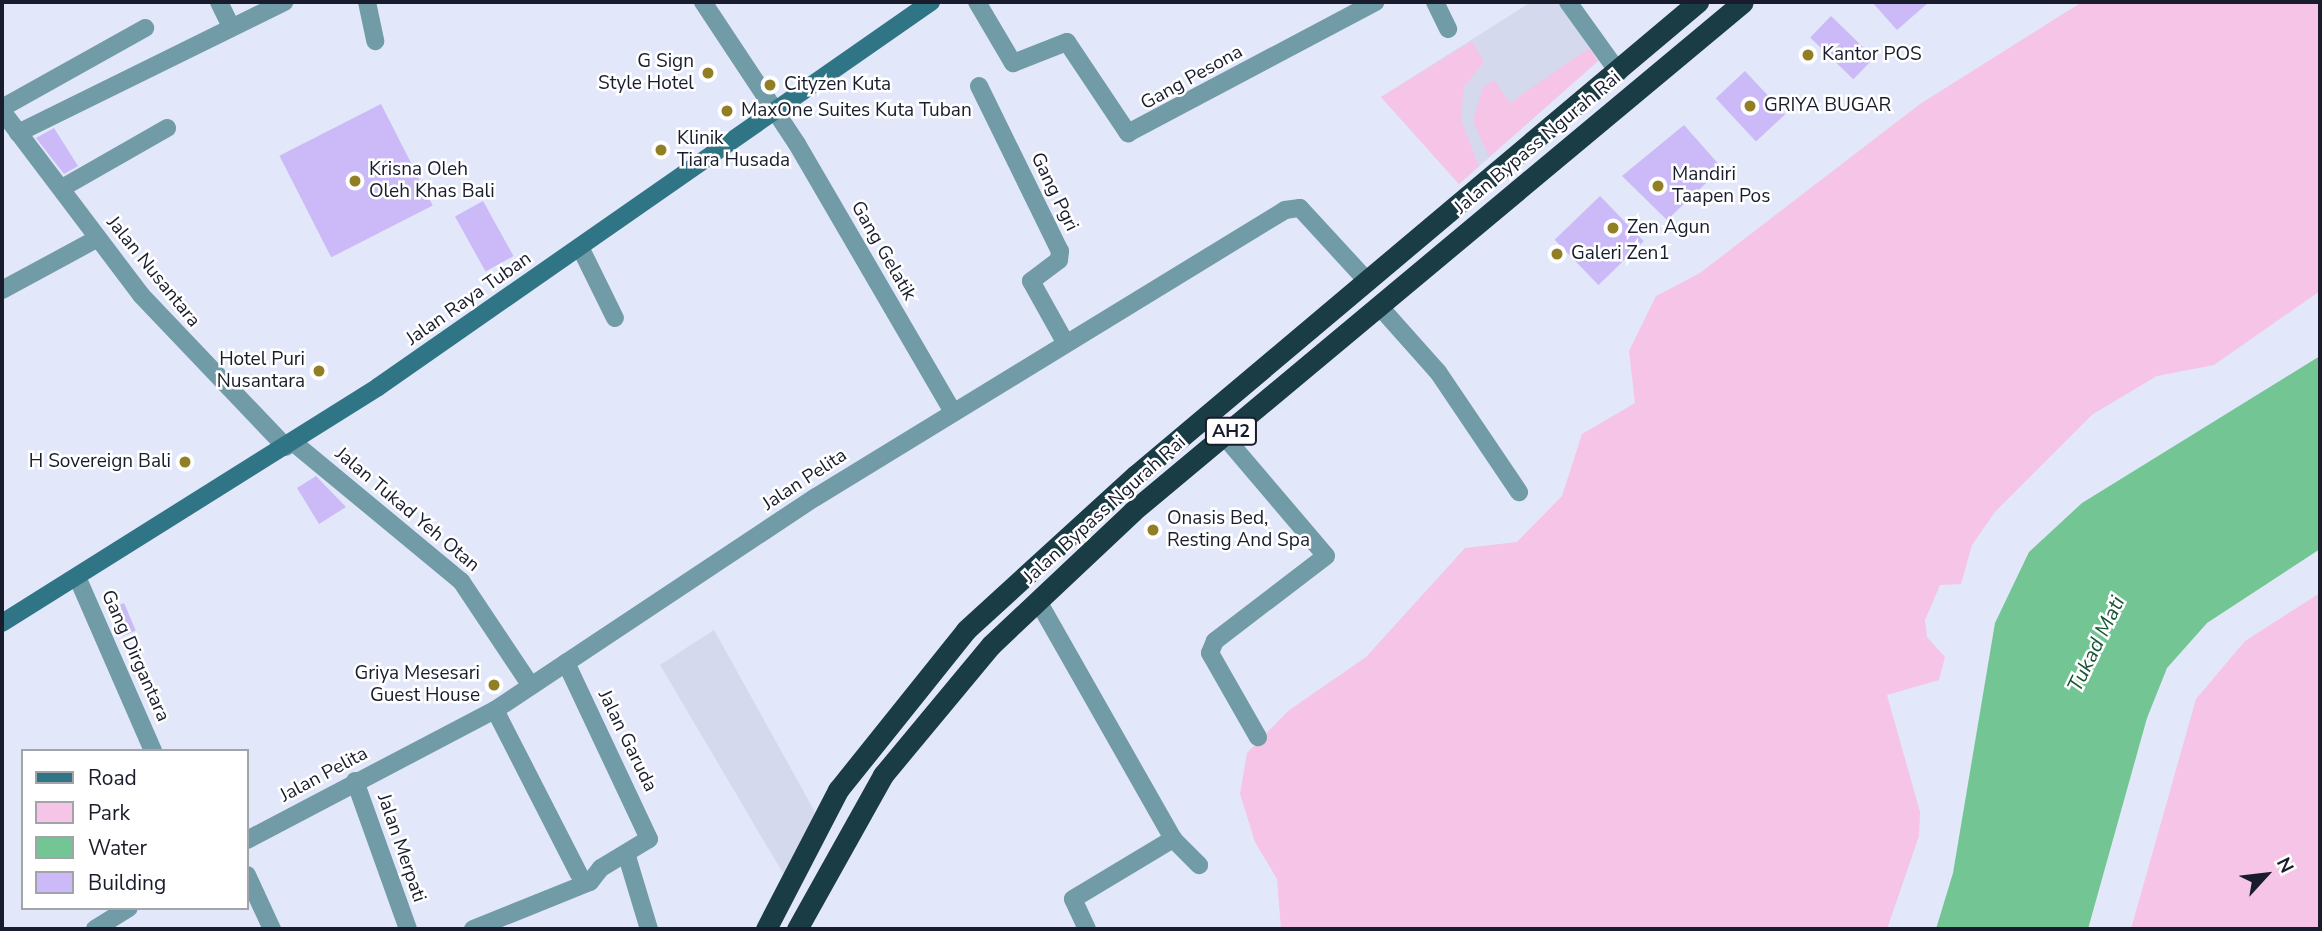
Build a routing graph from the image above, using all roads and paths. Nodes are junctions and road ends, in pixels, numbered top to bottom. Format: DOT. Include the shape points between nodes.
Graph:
graph roads {
  1 [pos="219,2"];
  2 [pos="284,2"];
  3 [pos="367,2"];
  4 [pos="703,2"];
  5 [pos="931,2"];
  6 [pos="977,2"];
  7 [pos="1375,2"];
  8 [pos="1435,2"];
  9 [pos="1568,2"];
  10 [pos="1698,2"];
  11 [pos="1743,2"];
  12 [pos="230,24"];
  13 [pos="145,28"];
  14 [pos="1448,29"];
  15 [pos="375,41"];
  16 [pos="1619,73"];
  17 [pos="979,86"];
  18 [pos="2,109"];
  19 [pos="775,112"];
  20 [pos="167,128"];
  21 [pos="18,132"];
  22 [pos="62,188"];
  23 [pos="98,238"];
  24 [pos="580,247"];
  25 [pos="1368,282"];
  26 [pos="2,290"];
  27 [pos="1380,307"];
  28 [pos="615,318"];
  29 [pos="1065,342"];
  30 [pos="953,412"];
  31 [pos="1224,436"];
  32 [pos="290,445"];
  33 [pos="1519,492"];
  34 [pos="78,579"];
  35 [pos="1038,601"];
  36 [pos="10,610"];
  37 [pos="2,624"];
  38 [pos="566,663"];
  39 [pos="531,686"];
  40 [pos="495,710"];
  41 [pos="1258,737"];
  42 [pos="152,749"];
  43 [pos="355,781"];
  44 [pos="1173,839"];
  45 [pos="248,840"];
  46 [pos="626,852"];
  47 [pos="1199,865"];
  48 [pos="579,874"];
  49 [pos="248,877"];
  50 [pos="126,910"];
  51 [pos="98,929"];
  52 [pos="272,929"];
  53 [pos="408,929"];
  54 [pos="473,929"];
  55 [pos="649,929"];
  56 [pos="766,929"];
  57 [pos="797,929"];
  58 [pos="1087,929"];
  1 -- 12 [label="street"];
  2 -- 12 [label="street"];
  3 -- 15 [label="street"];
  4 -- 19 [label="street, Gang Gelatik"];
  5 -- 19 [label="main road, Jalan Raya Tuban"];
  6 -- 7 [label="street, Gang Pesona" via="1013,63 1067,43 1128,133"];
  8 -- 14 [label="street"];
  9 -- 16 [label="street"];
  10 -- 16 [label="highway, Jalan Bypass Ngurah Rai / AH2"];
  11 -- 27 [label="highway, Jalan Bypass Ngurah Rai / AH2"];
  12 -- 21 [label="street"];
  13 -- 18 [label="street"];
  16 -- 25 [label="highway, Jalan Bypass Ngurah Rai / AH2"];
  17 -- 29 [label="street, Gang Pgri" via="1060,251 1059,260 1031,281"];
  18 -- 21 [label="street, Jalan Nusantara"];
  19 -- 24 [label="main road, Jalan Raya Tuban"];
  19 -- 30 [label="street, Gang Gelatik"];
  20 -- 22 [label="street"];
  21 -- 22 [label="street, Jalan Nusantara"];
  22 -- 23 [label="street, Jalan Nusantara"];
  23 -- 26 [label="street"];
  23 -- 32 [label="street, Jalan Nusantara" via="189,350"];
  24 -- 28 [label="street"];
  24 -- 32 [label="main road, Jalan Raya Tuban"];
  25 -- 29 [label="street, Jalan Pelita" via="1294,206"];
  25 -- 56 [label="highway, Jalan Bypass Ngurah Rai / AH2" via="1068,535 938,660 838,790"];
  27 -- 31 [label="highway, Jalan Bypass Ngurah Rai / AH2"];
  27 -- 33 [label="street" via="1438,372"];
  29 -- 30 [label="street, Jalan Pelita"];
  30 -- 38 [label="street, Jalan Pelita"];
  31 -- 35 [label="highway, Jalan Bypass Ngurah Rai / AH2"];
  31 -- 41 [label="street" via="1326,556 1215,641 1210,653"];
  32 -- 34 [label="main road, Jalan Raya Tuban"];
  32 -- 39 [label="street, Jalan Tukad Yeh Otan" via="461,581"];
  34 -- 36 [label="main road, Jalan Raya Tuban"];
  34 -- 42 [label="street, Gang Dirgantara"];
  35 -- 44 [label="street"];
  35 -- 57 [label="highway, Jalan Bypass Ngurah Rai / AH2" via="914,732 864,805"];
  36 -- 37 [label="main road, Jalan Raya Tuban"];
  38 -- 39 [label="street, Jalan Pelita"];
  38 -- 46 [label="street, Jalan Garuda" via="650,838"];
  39 -- 40 [label="street, Jalan Pelita"];
  40 -- 43 [label="street, Jalan Pelita"];
  40 -- 48 [label="street"];
  43 -- 45 [label="street, Jalan Pelita"];
  43 -- 53 [label="street, Jalan Merpati"];
  44 -- 47 [label="street"];
  44 -- 58 [label="street" via="1073,899"];
  46 -- 54 [label="street" via="590,882"];
  46 -- 55 [label="street"];
  49 -- 52 [label="street"];
  50 -- 51 [label="street"];
}
